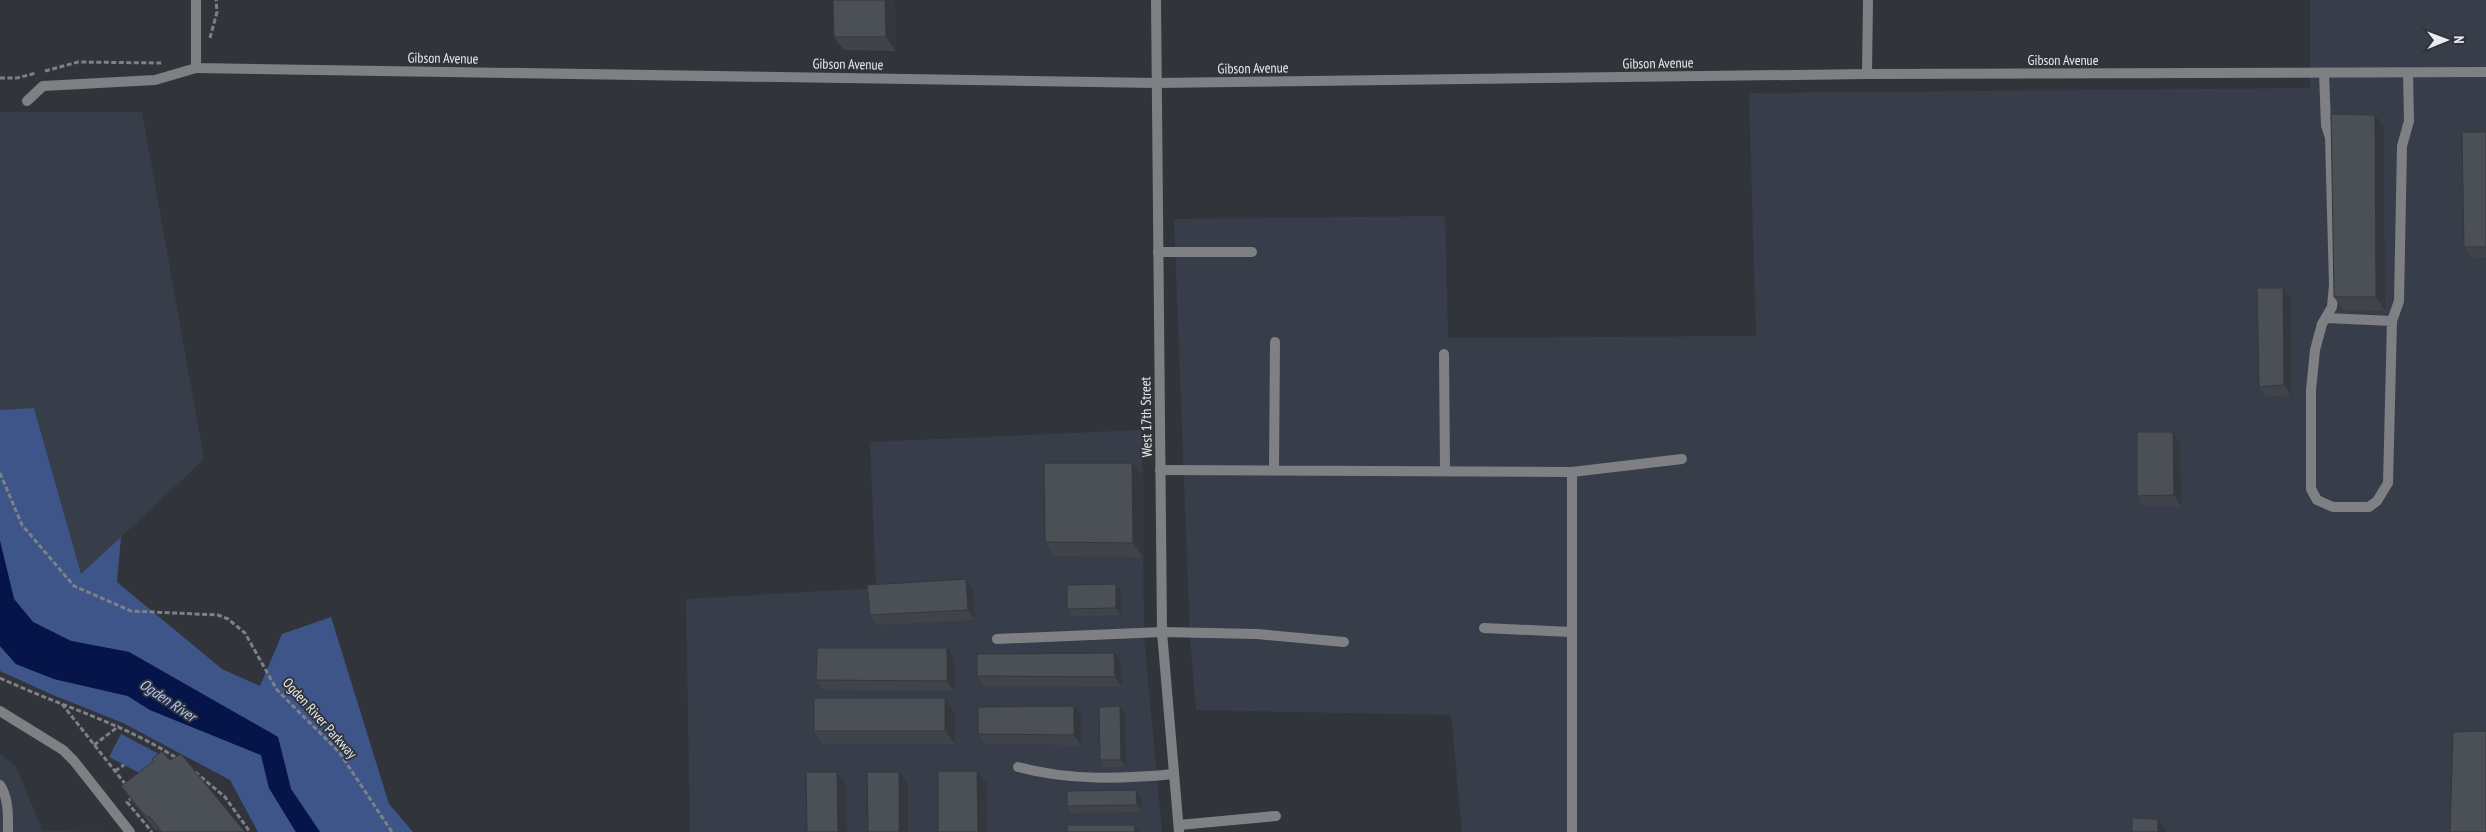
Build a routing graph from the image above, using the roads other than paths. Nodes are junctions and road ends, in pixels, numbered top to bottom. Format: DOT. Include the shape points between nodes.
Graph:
graph roads {
  1 [pos="196,0"];
  2 [pos="1156,0"];
  3 [pos="1868,0"];
  4 [pos="196,68"];
  5 [pos="2486,72"];
  6 [pos="2324,73"];
  7 [pos="2408,73"];
  8 [pos="1867,74"];
  9 [pos="1156,83"];
  10 [pos="28,101"];
  11 [pos="1158,252"];
  12 [pos="1252,252"];
  13 [pos="2326,318"];
  14 [pos="2392,321"];
  15 [pos="1274,342"];
  16 [pos="1444,354"];
  17 [pos="1682,459"];
  18 [pos="1160,470"];
  19 [pos="1274,470"];
  20 [pos="1445,470"];
  21 [pos="1572,472"];
  22 [pos="1484,628"];
  23 [pos="1162,632"];
  24 [pos="1570,632"];
  25 [pos="996,639"];
  26 [pos="1344,642"];
  27 [pos="0,710"];
  28 [pos="1018,767"];
  29 [pos="1174,774"];
  30 [pos="0,786"];
  31 [pos="1276,816"];
  32 [pos="1179,829"];
  33 [pos="8,832"];
  34 [pos="130,832"];
  35 [pos="1572,832"];
  1 -- 4 [label="street"];
  2 -- 9 [label="street, West 17th Street"];
  3 -- 8 [label="street"];
  4 -- 9 [label="street, Gibson Avenue"];
  4 -- 10 [label="street, Gibson Avenue" via="156,80 43,86"];
  5 -- 7 [label="street, Gibson Avenue"];
  6 -- 7 [label="street, Gibson Avenue"];
  6 -- 8 [label="street, Gibson Avenue"];
  6 -- 13 [label="street" via="2326,125 2330,138 2334,285 2332,307"];
  7 -- 14 [label="street" via="2409,121 2402,146 2399,301"];
  8 -- 9 [label="street, Gibson Avenue"];
  9 -- 11 [label="street, West 17th Street"];
  11 -- 12 [label="street"];
  11 -- 18 [label="street, West 17th Street"];
  13 -- 14 [label="street"];
  13 -- 14 [label="street" via="2315,350 2311,390 2311,489 2317,500 2332,507 2369,507 2377,501 2388,483"];
  15 -- 19 [label="street"];
  16 -- 20 [label="street"];
  17 -- 21 [label="street"];
  18 -- 19 [label="street"];
  18 -- 23 [label="street, West 17th Street"];
  19 -- 20 [label="street"];
  20 -- 21 [label="street"];
  21 -- 24 [label="street"];
  22 -- 24 [label="street"];
  23 -- 25 [label="street"];
  23 -- 26 [label="street" via="1257,634"];
  23 -- 29 [label="street, West 17th Street"];
  24 -- 35 [label="street"];
  27 -- 34 [label="street" via="63,750"];
  28 -- 29 [label="street" via="1050,776 1125,779"];
  29 -- 32 [label="street, West 17th Street"];
  30 -- 33 [label="street" via="4,790 8,812"];
  31 -- 32 [label="street"];
}
